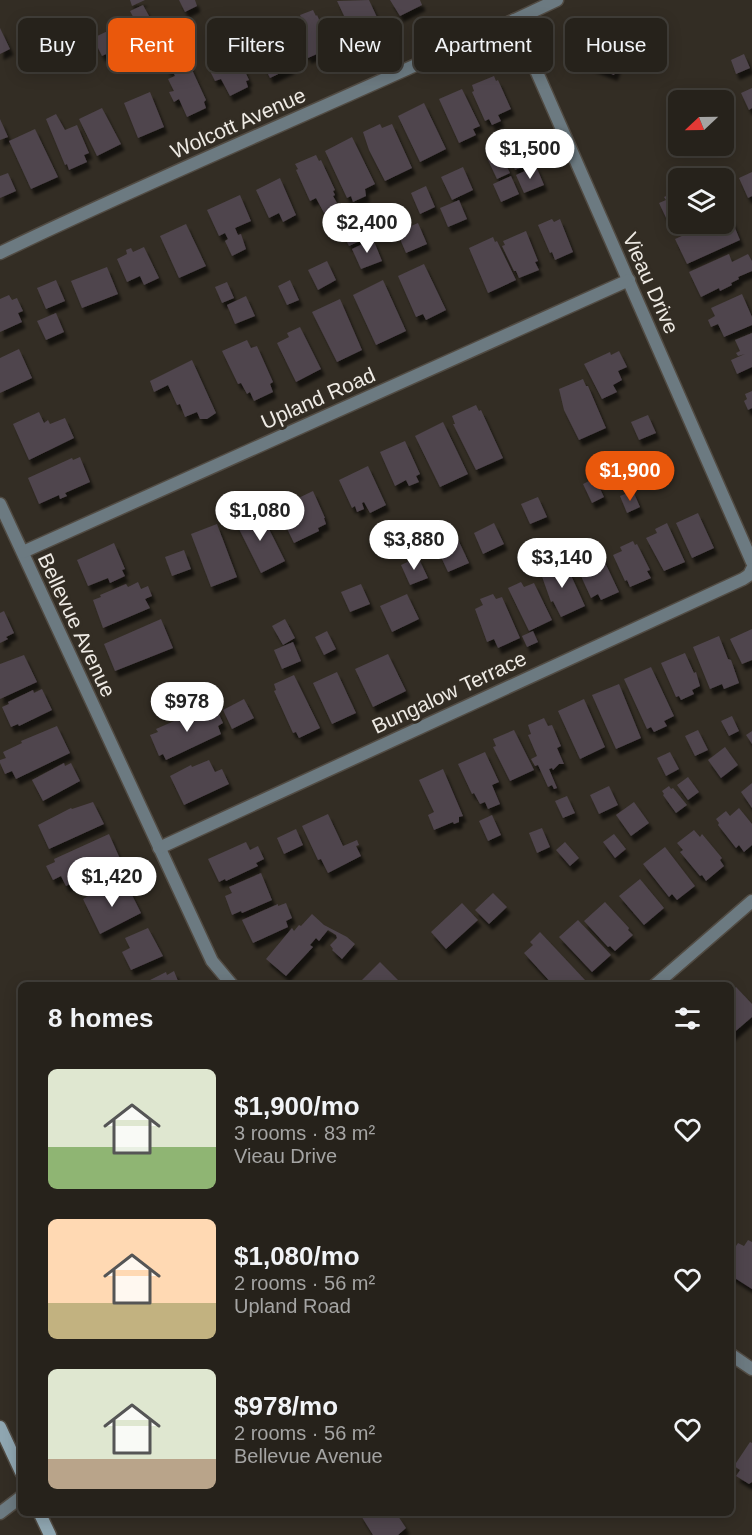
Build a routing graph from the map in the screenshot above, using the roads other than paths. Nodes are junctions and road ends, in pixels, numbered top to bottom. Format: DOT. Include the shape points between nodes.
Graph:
graph roads {
  1 [pos="557,0"];
  2 [pos="518,18"];
  3 [pos="414,66"];
  4 [pos="537,72"];
  5 [pos="0,253"];
  6 [pos="629,280"];
  7 [pos="0,504"];
  8 [pos="23,552"];
  9 [pos="752,562"];
  10 [pos="752,569"];
  11 [pos="159,848"];
  12 [pos="752,901"];
  13 [pos="230,982"];
  14 [pos="659,982"];
  15 [pos="734,1357"];
  16 [pos="752,1369"];
  17 [pos="0,1427"];
  18 [pos="18,1466"];
  19 [pos="18,1499"];
  20 [pos="0,1513"];
  21 [pos="41,1516"];
  22 [pos="50,1535"];
  1 -- 2 [label="street, Wolcott Avenue"];
  3 -- 5 [label="street, Wolcott Avenue"];
  4 -- 6 [label="street, Vieau Drive"];
  6 -- 8 [label="street, Upland Road"];
  6 -- 9 [label="street, Vieau Drive"];
  7 -- 8 [label="street, Bellevue Avenue"];
  8 -- 11 [label="street, Bellevue Avenue"];
  10 -- 11 [label="street, Bungalow Terrace" via="743,579"];
  11 -- 13 [label="street, Bellevue Avenue" via="212,961"];
  12 -- 14 [label="street"];
  15 -- 16 [label="street"];
  17 -- 18 [label="main road"];
  19 -- 20 [label="street"];
  21 -- 22 [label="main road"];
}
